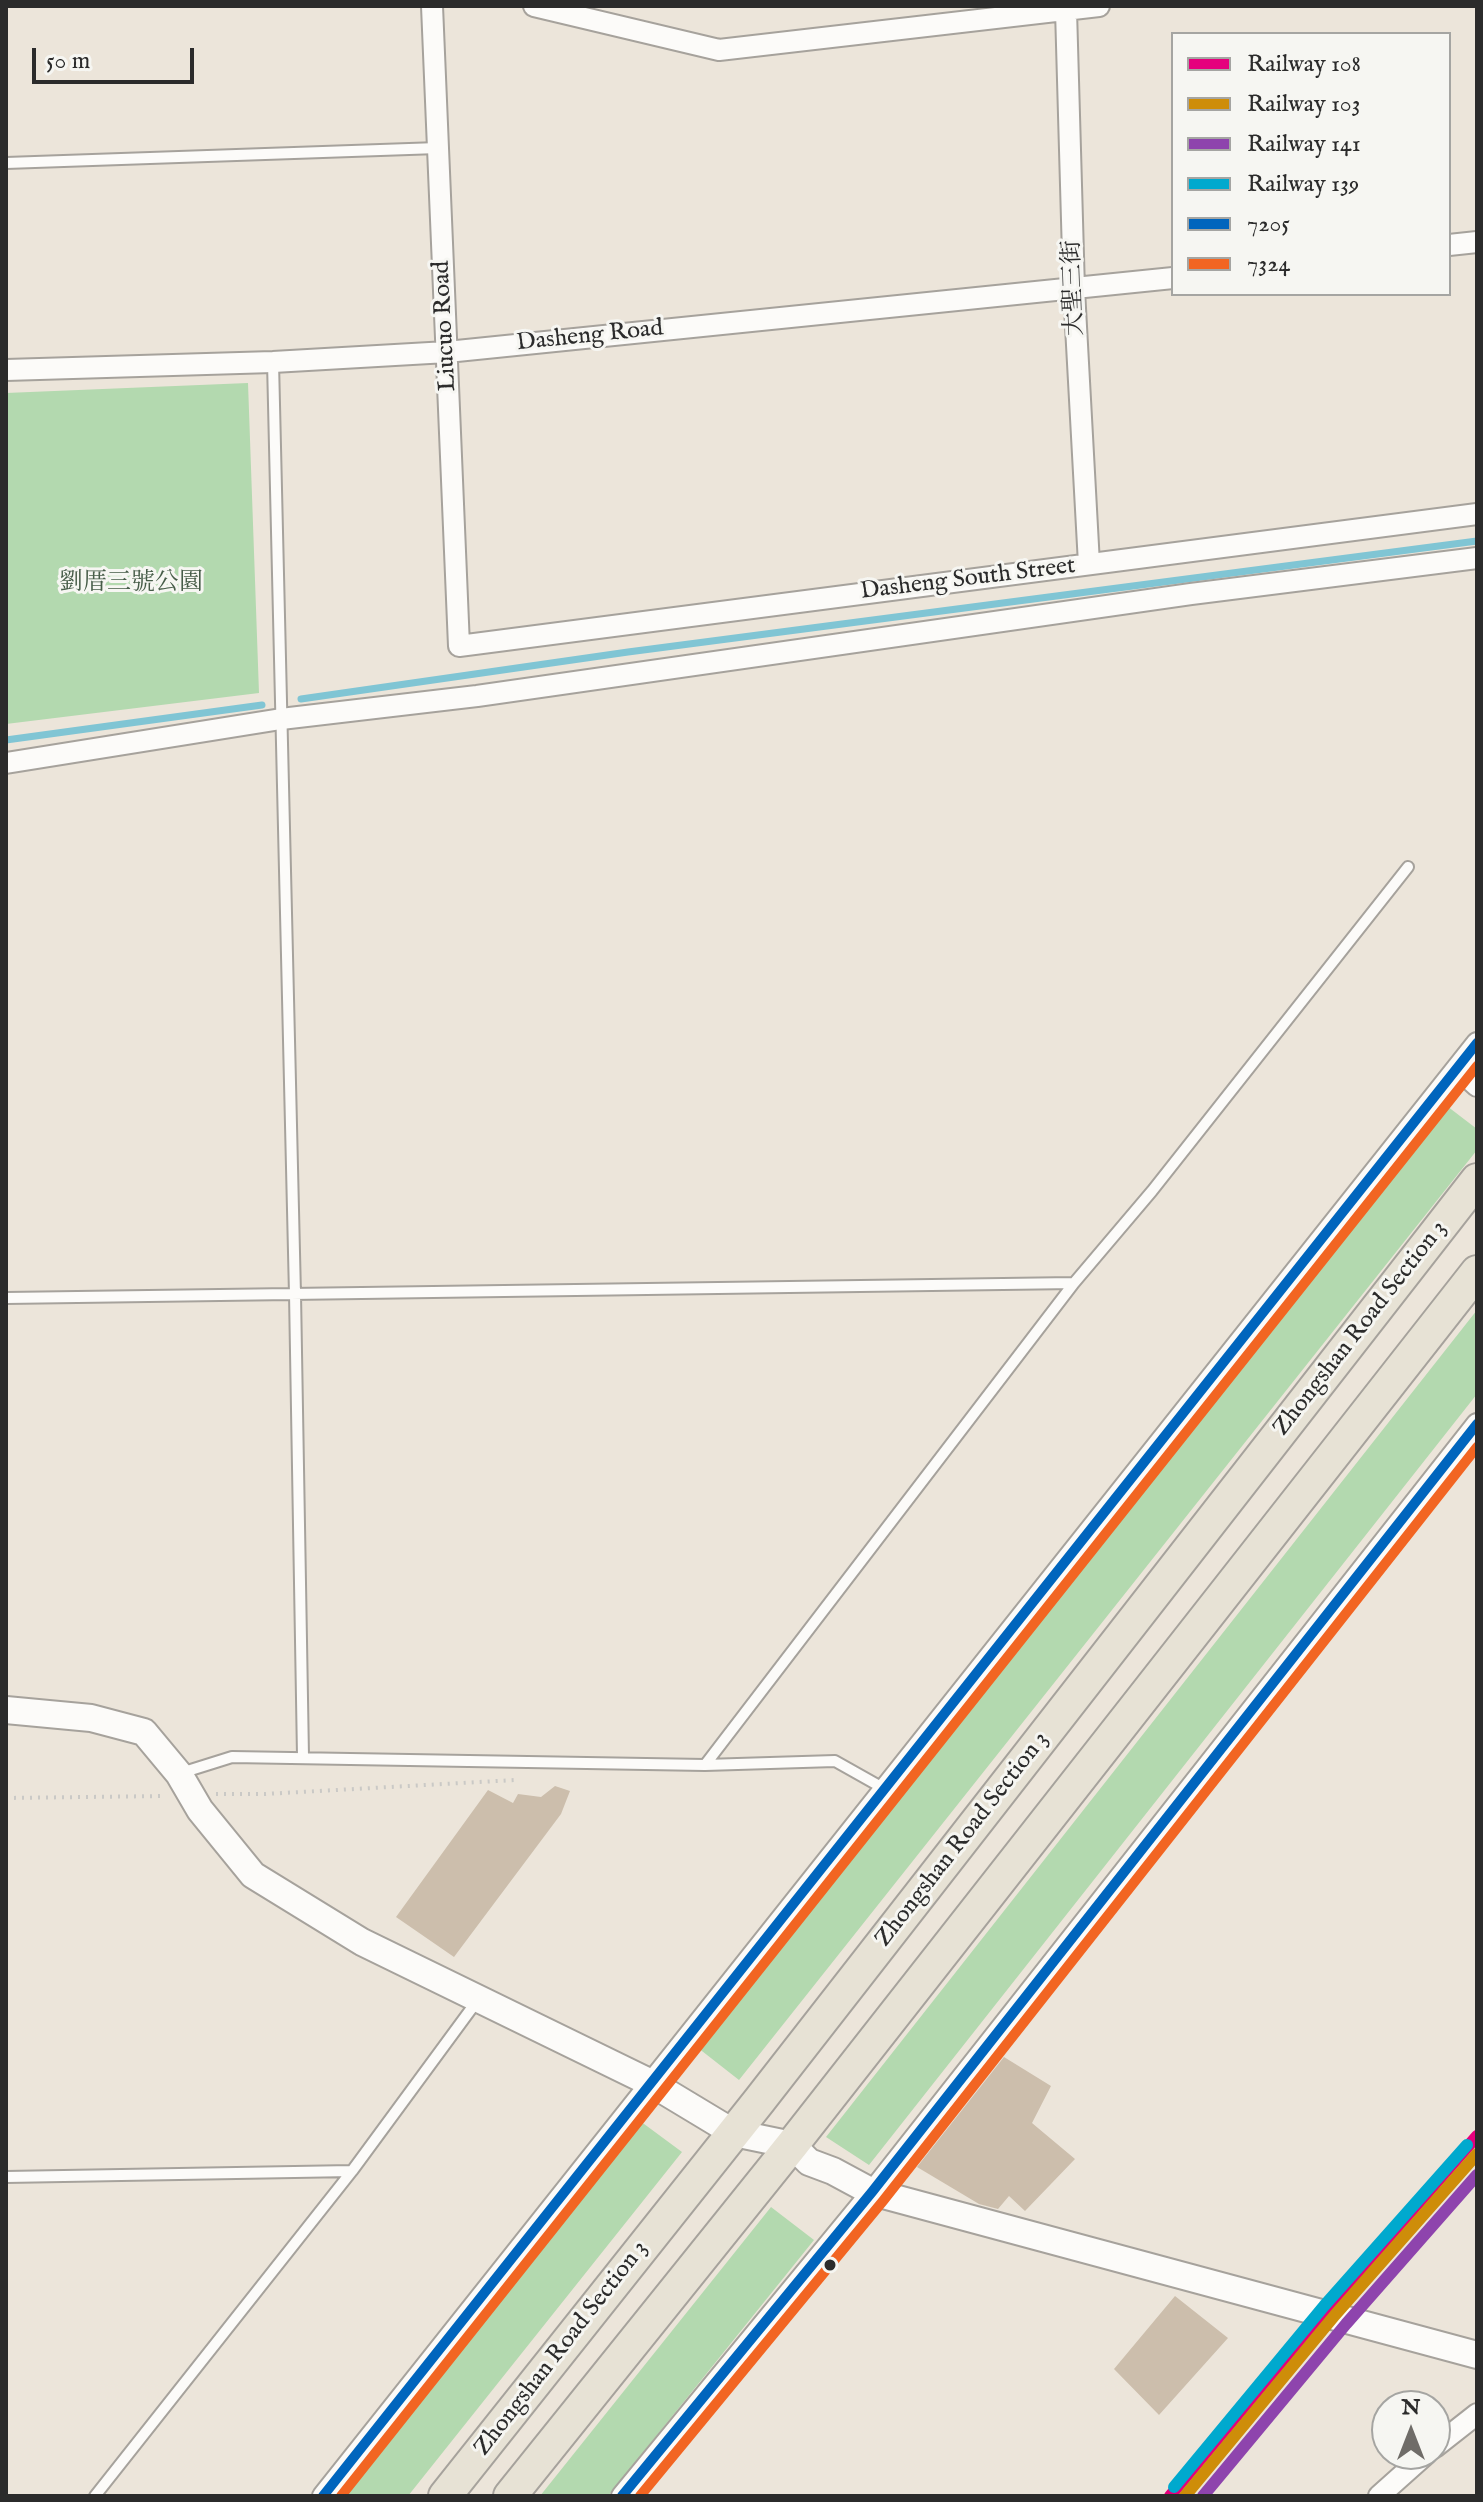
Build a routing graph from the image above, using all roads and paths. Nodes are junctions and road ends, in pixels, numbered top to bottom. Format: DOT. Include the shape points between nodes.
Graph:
graph roads {
  1 [pos="432,6"];
  2 [pos="534,6"];
  3 [pos="1099,6"];
  4 [pos="1066,10"];
  5 [pos="438,148"];
  6 [pos="6,163"];
  7 [pos="1477,242"];
  8 [pos="1451,245"];
  9 [pos="1171,278"];
  10 [pos="1074,290"];
  11 [pos="447,352"];
  12 [pos="273,362"];
  13 [pos="6,370"];
  14 [pos="1477,514"];
  15 [pos="1477,558"];
  16 [pos="1089,564"];
  17 [pos="459,646"];
  18 [pos="281,719"];
  19 [pos="6,763"];
  20 [pos="1408,867"];
  21 [pos="1477,1043"];
  22 [pos="1457,1068"];
  23 [pos="1477,1086"];
  24 [pos="1477,1180"];
  25 [pos="1477,1272"];
  26 [pos="1074,1283"];
  27 [pos="295,1294"];
  28 [pos="6,1298"];
  29 [pos="1477,1424"];
  30 [pos="6,1710"];
  31 [pos="303,1756"];
  32 [pos="705,1765"];
  33 [pos="517,1779"];
  34 [pos="185,1784"];
  35 [pos="883,1788"];
  36 [pos="6,1798"];
  37 [pos="478,2000"];
  38 [pos="651,2083"];
  39 [pos="734,2133"];
  40 [pos="792,2145"];
  41 [pos="352,2171"];
  42 [pos="6,2177"];
  43 [pos="872,2192"];
  44 [pos="1477,2355"];
  45 [pos="1477,2414"];
  46 [pos="1451,2434"];
  47 [pos="1408,2470"];
  48 [pos="95,2496"];
  49 [pos="323,2496"];
  50 [pos="445,2496"];
  51 [pos="510,2496"];
  52 [pos="622,2496"];
  53 [pos="1379,2496"];
  1 -- 5 [label="street, Liucuo Road"];
  2 -- 4 [label="street" via="719,50"];
  3 -- 4 [label="street"];
  4 -- 10 [label="street, 大聖三街"];
  5 -- 6 [label="lane"];
  5 -- 11 [label="street, Liucuo Road"];
  7 -- 8 [label="street"];
  9 -- 10 [label="street, Dasheng Road"];
  10 -- 11 [label="street, Dasheng Road"];
  10 -- 16 [label="street, 大聖三街"];
  11 -- 12 [label="street, Dasheng Road"];
  11 -- 17 [label="street, Liucuo Road"];
  12 -- 13 [label="street, Dasheng Road"];
  12 -- 18 [label="lane"];
  14 -- 16 [label="street, Dasheng South Street"];
  15 -- 18 [label="street"];
  16 -- 17 [label="street, Dasheng South Street"];
  18 -- 19 [label="street"];
  18 -- 27 [label="lane"];
  20 -- 26 [label="lane"];
  21 -- 22 [label="street"];
  22 -- 23 [label="street"];
  22 -- 35 [label="street"];
  24 -- 39 [label="main road, Zhongshan Road Section 3"];
  25 -- 40 [label="main road, Zhongshan Road Section 3"];
  26 -- 27 [label="lane"];
  26 -- 32 [label="lane"];
  27 -- 28 [label="lane"];
  27 -- 31 [label="lane"];
  29 -- 43 [label="street"];
  30 -- 34 [label="street" via="91,1718 144,1732"];
  31 -- 32 [label="lane"];
  31 -- 34 [label="lane" via="232,1757"];
  32 -- 35 [label="lane" via="835,1761"];
  33 -- 34 [label="path" via="265,1794"];
  34 -- 36 [label="path"];
  34 -- 37 [label="street" via="253,1875 362,1942"];
  35 -- 38 [label="street"];
  37 -- 38 [label="street"];
  37 -- 41 [label="lane"];
  38 -- 39 [label="street"];
  38 -- 49 [label="street"];
  39 -- 40 [label="street"];
  39 -- 50 [label="main road, Zhongshan Road Section 3"];
  40 -- 43 [label="street" via="809,2162"];
  40 -- 51 [label="main road, Zhongshan Road Section 3"];
  41 -- 42 [label="lane"];
  41 -- 48 [label="lane"];
  43 -- 44 [label="street"];
  43 -- 52 [label="street"];
  45 -- 46 [label="street"];
  47 -- 53 [label="street"];
}
